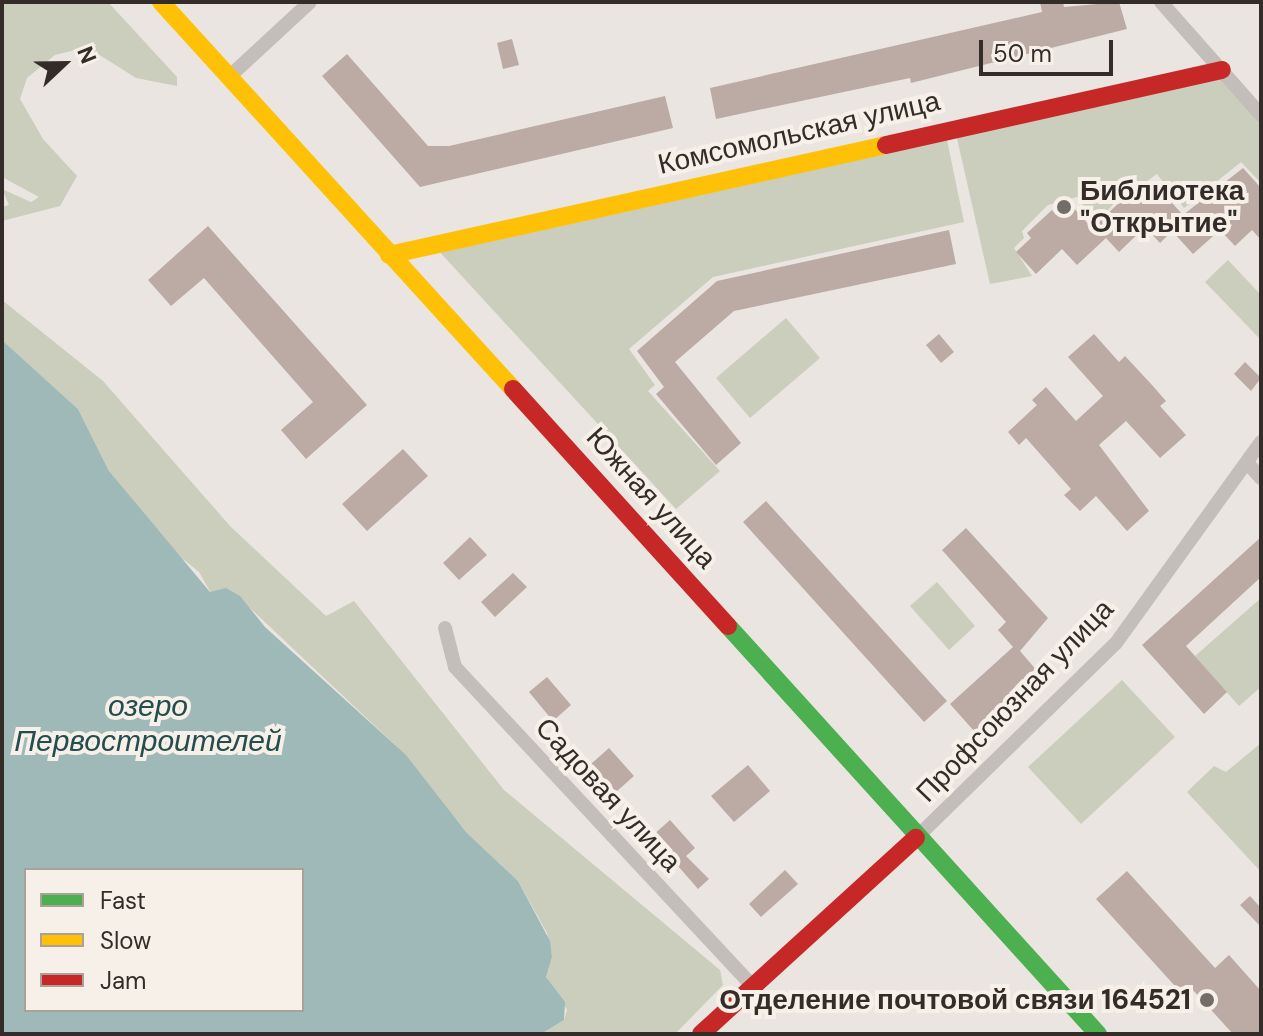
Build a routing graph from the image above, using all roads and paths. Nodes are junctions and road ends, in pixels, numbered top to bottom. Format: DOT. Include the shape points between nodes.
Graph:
graph roads {
  1 [pos="161,2"];
  2 [pos="310,2"];
  3 [pos="1161,2"];
  4 [pos="1222,70"];
  5 [pos="229,77"];
  6 [pos="1261,115"];
  7 [pos="389,255"];
  8 [pos="1261,442"];
  9 [pos="445,628"];
  10 [pos="916,838"];
  11 [pos="752,986"];
  12 [pos="701,1034"];
  13 [pos="1098,1034"];
  1 -- 5 [label="main road, Южная улица"];
  2 -- 5 [label="street"];
  3 -- 4 [label="street"];
  4 -- 6 [label="street"];
  4 -- 7 [label="main road, Комсомольская улица"];
  5 -- 7 [label="main road, Южная улица"];
  7 -- 10 [label="main road, Южная улица" via="651,538"];
  8 -- 10 [label="street, Профсоюзная улица" via="1116,643"];
  9 -- 11 [label="street, Садовая улица" via="455,667"];
  10 -- 11 [label="main road"];
  10 -- 13 [label="main road, Южная улица"];
  11 -- 12 [label="main road"];
}
